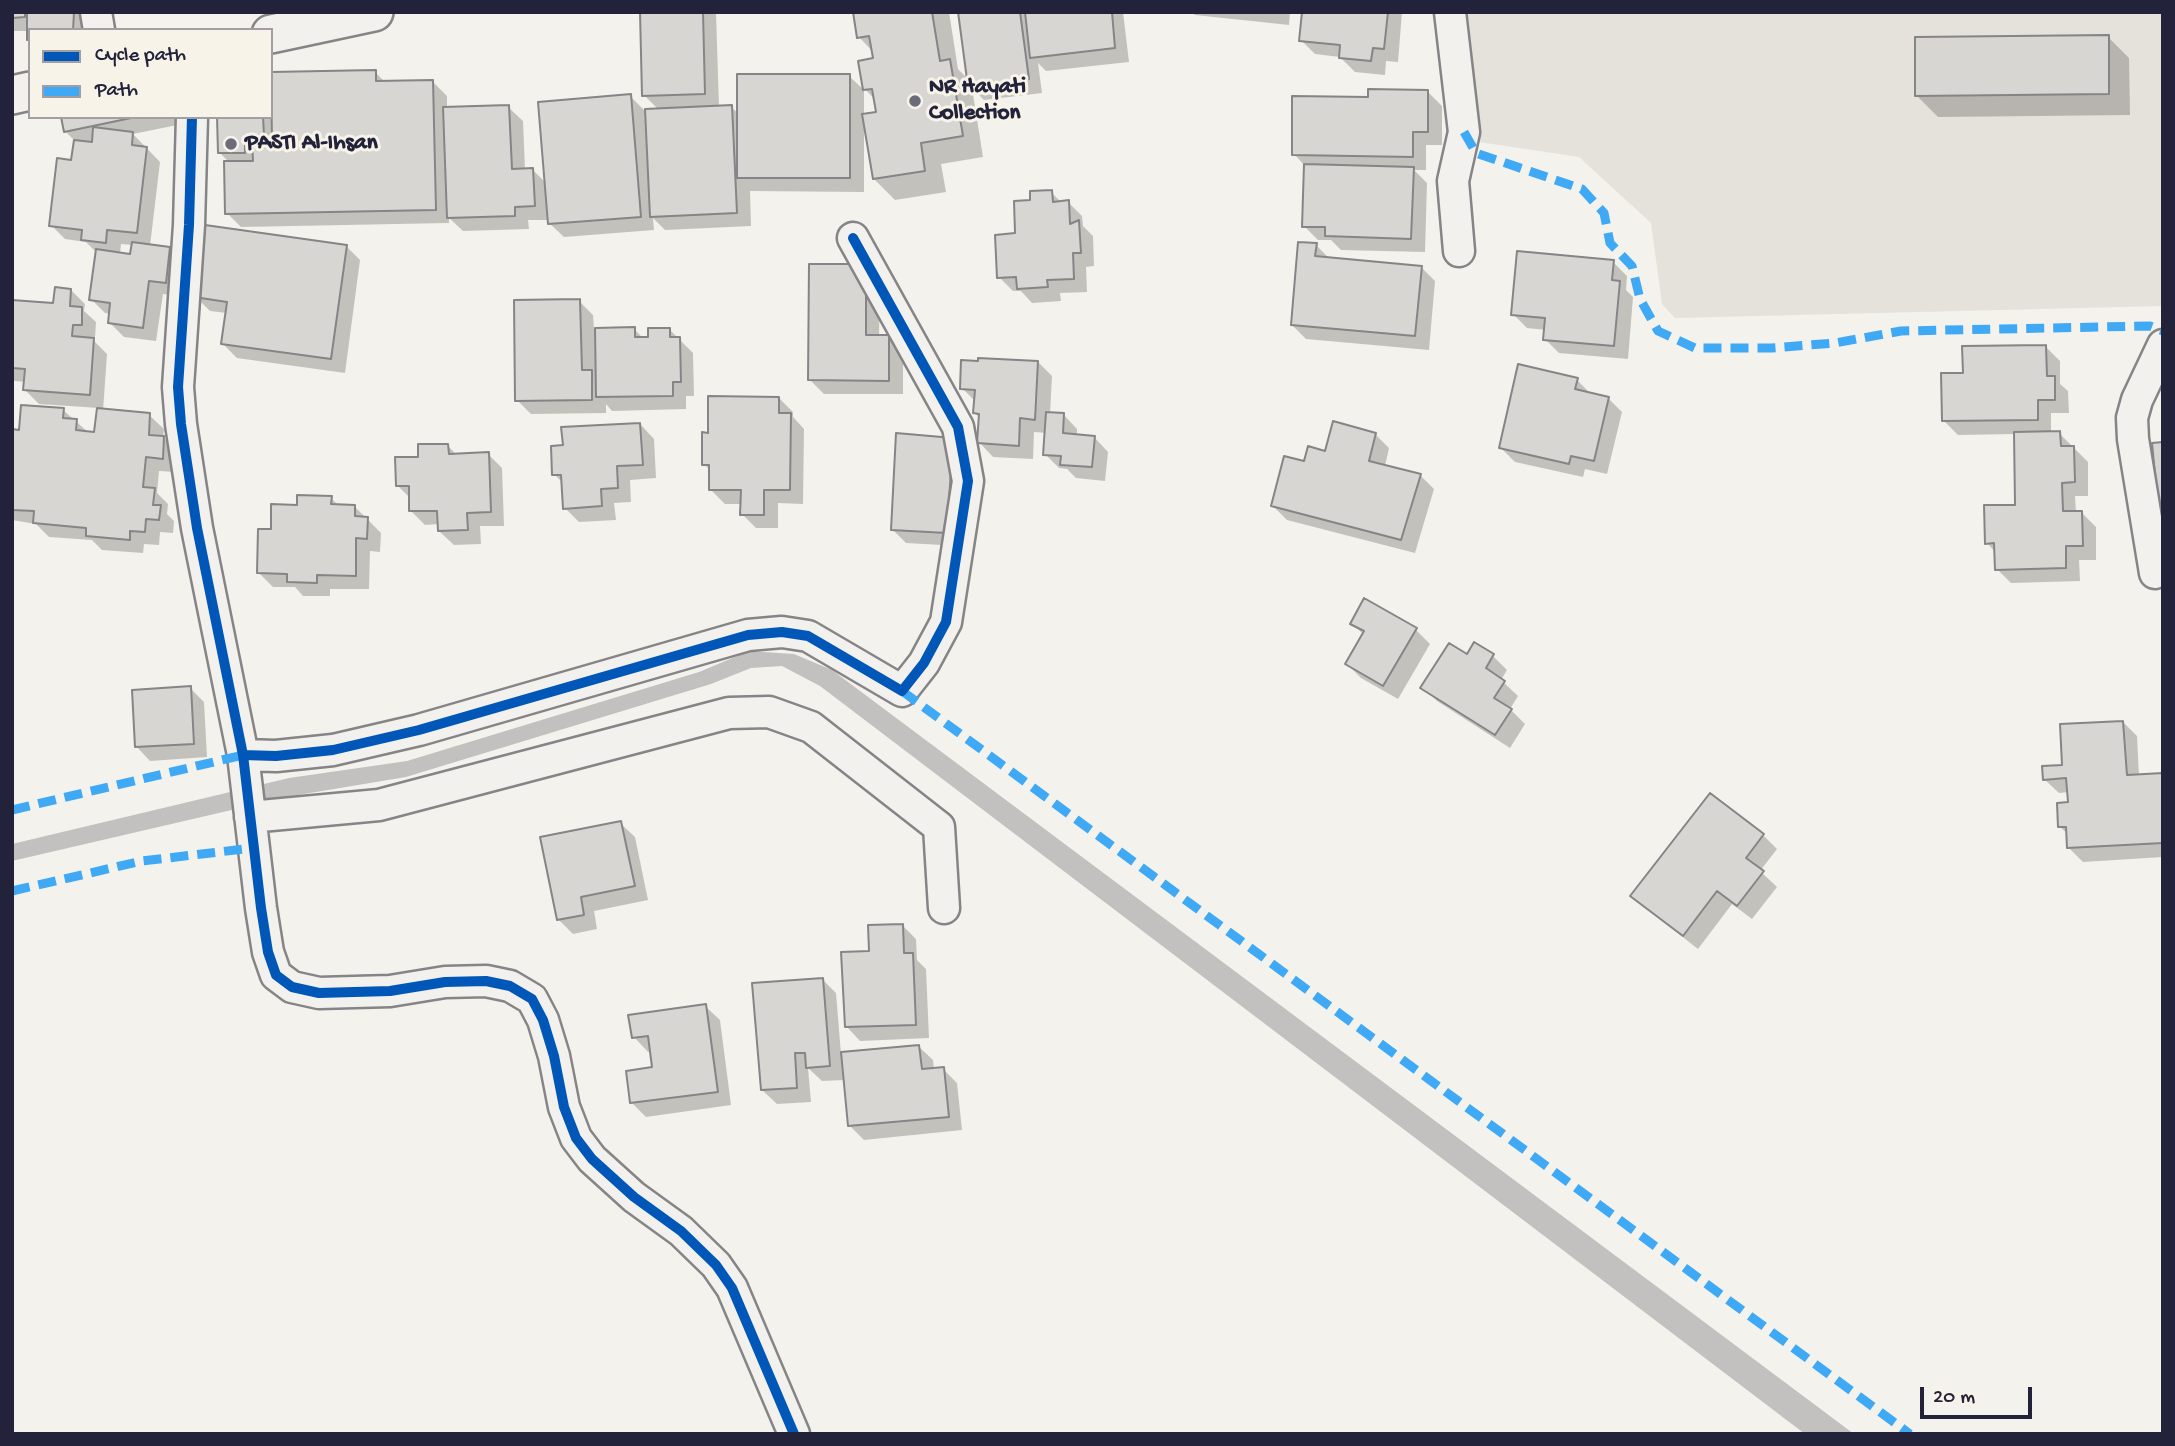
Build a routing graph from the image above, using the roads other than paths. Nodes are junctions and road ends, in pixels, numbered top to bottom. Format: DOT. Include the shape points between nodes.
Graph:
graph roads {
  1 [pos="374,12"];
  2 [pos="1450,12"];
  3 [pos="273,34"];
  4 [pos="192,119"];
  5 [pos="853,238"];
  6 [pos="1459,251"];
  7 [pos="2163,345"];
  8 [pos="2155,573"];
  9 [pos="243,755"];
  10 [pos="250,817"];
  11 [pos="944,908"];
  12 [pos="794,1434"];
  1 -- 3 [label="street"];
  2 -- 6 [label="street" via="1464,132 1453,181"];
  4 -- 9 [label="street" via="178,387 197,528"];
  5 -- 9 [label="street" via="958,427 968,481 946,622 902,691 808,636 782,632 748,635 419,730 333,750"];
  7 -- 8 [label="street" via="2132,418"];
  9 -- 10 [label="street"];
  10 -- 11 [label="street" via="379,805 729,713 769,712 811,727 939,827"];
  10 -- 12 [label="street" via="268,952 276,975 292,987 351,993 486,981 510,986 531,999 543,1020 576,1138 592,1159 716,1265 732,1288"];
}
